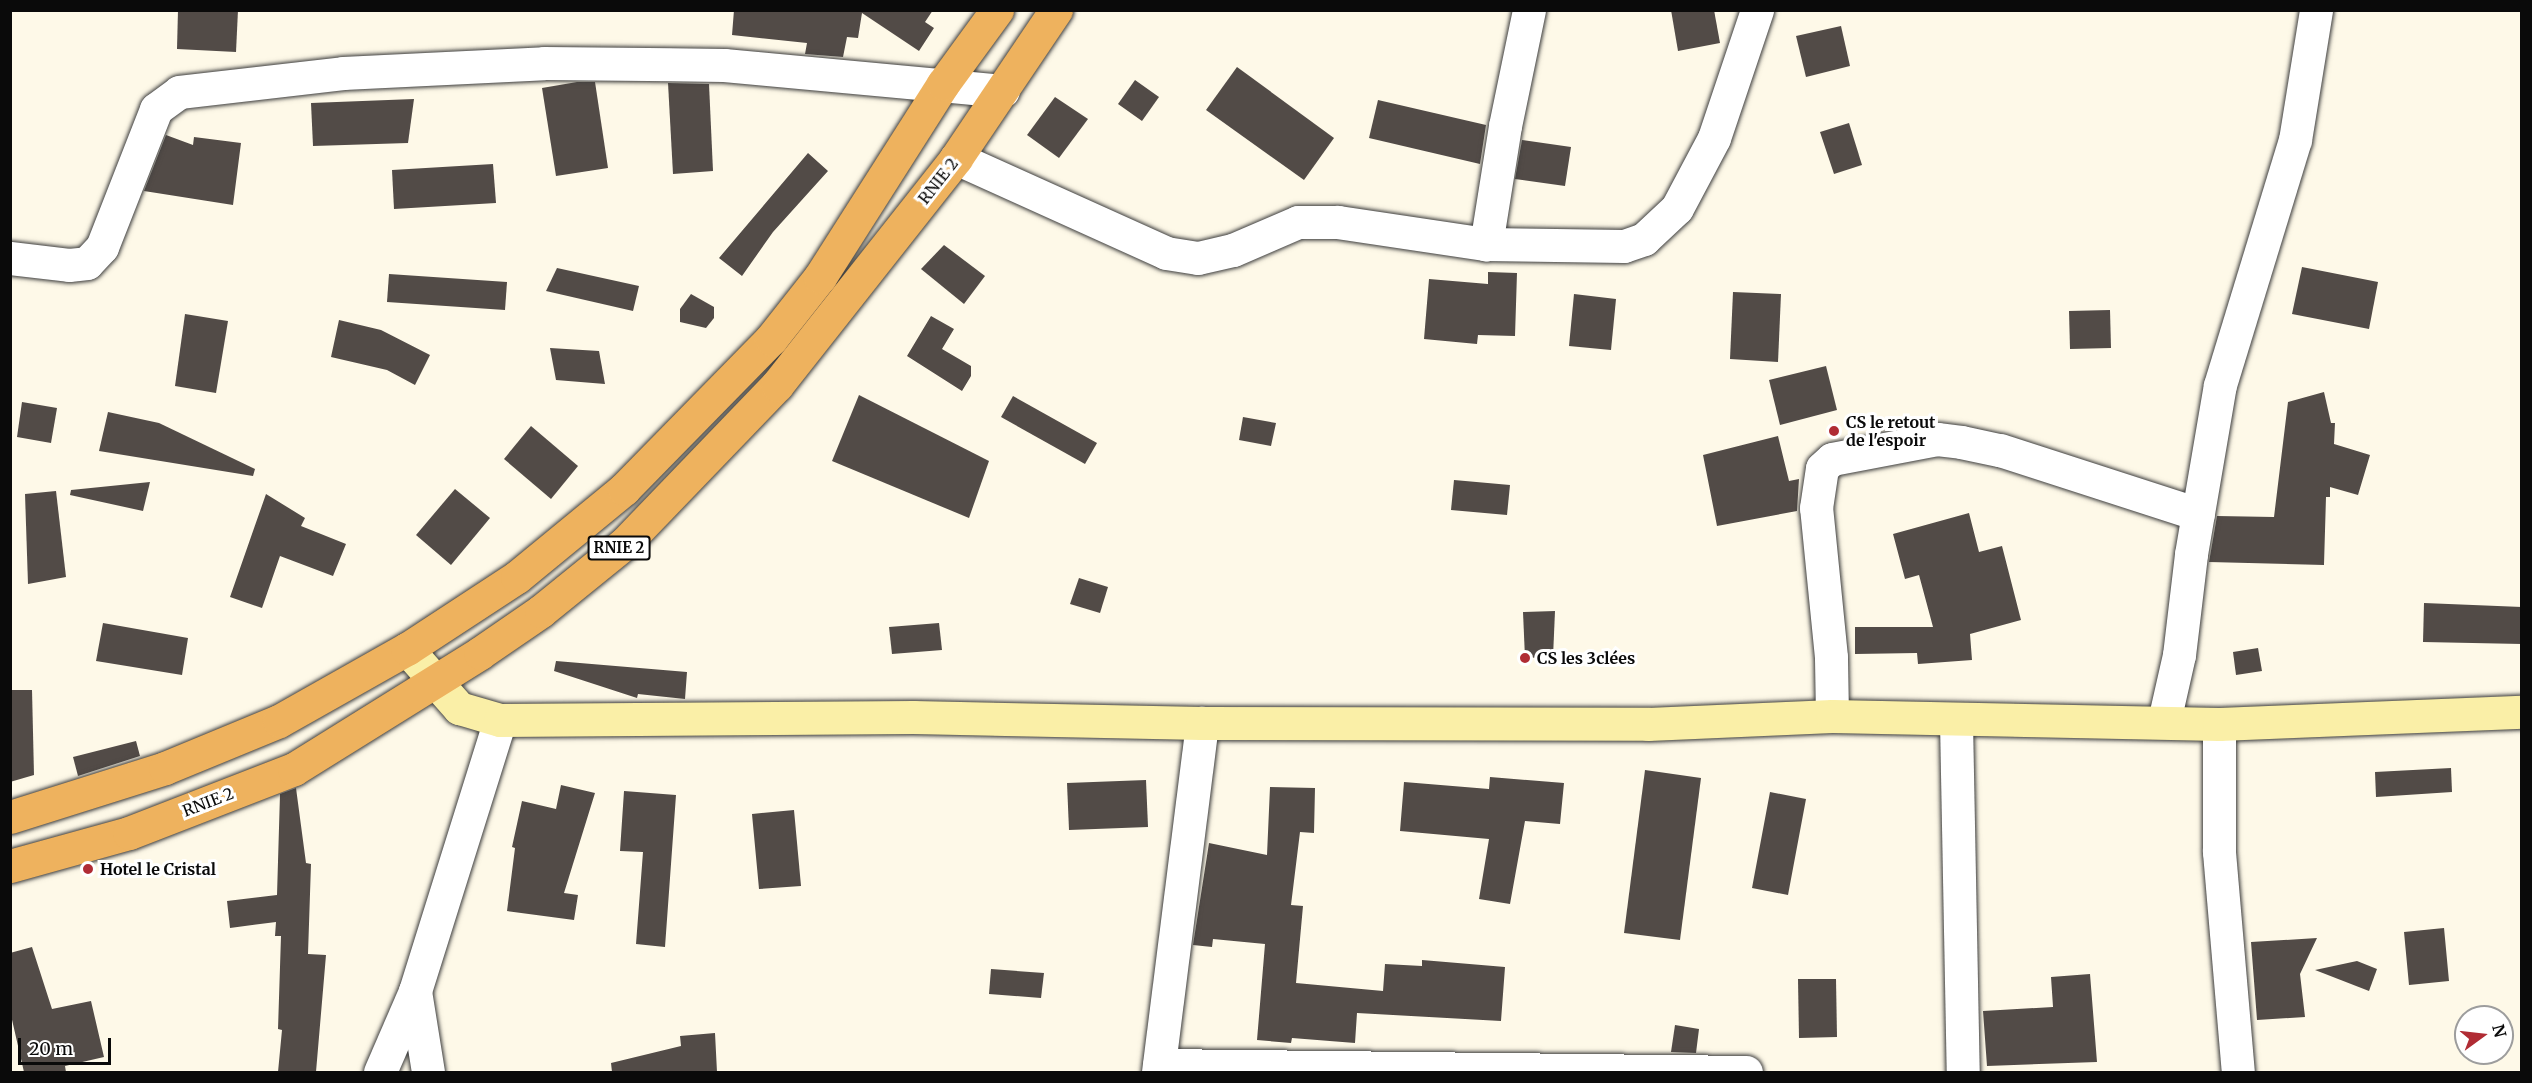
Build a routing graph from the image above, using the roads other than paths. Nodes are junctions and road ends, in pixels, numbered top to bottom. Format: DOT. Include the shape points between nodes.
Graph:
graph roads {
  1 [pos="997,10"];
  2 [pos="1056,10"];
  3 [pos="1528,10"];
  4 [pos="1757,10"];
  5 [pos="2316,10"];
  6 [pos="943,84"];
  7 [pos="1003,91"];
  8 [pos="956,158"];
  9 [pos="1486,244"];
  10 [pos="10,258"];
  11 [pos="2198,514"];
  12 [pos="407,649"];
  13 [pos="435,682"];
  14 [pos="2522,712"];
  15 [pos="1832,716"];
  16 [pos="500,720"];
  17 [pos="1956,721"];
  18 [pos="2164,721"];
  19 [pos="1202,723"];
  20 [pos="2219,724"];
  21 [pos="10,817"];
  22 [pos="10,866"];
  23 [pos="415,991"];
  24 [pos="1158,1069"];
  25 [pos="380,1072"];
  26 [pos="428,1072"];
  27 [pos="1746,1072"];
  28 [pos="1963,1072"];
  29 [pos="2238,1072"];
  1 -- 6 [label="highway, RNIE 2 / RNIE 2"];
  2 -- 7 [label="highway, RNIE 2 / RNIE 2"];
  3 -- 9 [label="street" via="1504,126"];
  4 -- 9 [label="street" via="1714,138 1677,208 1644,238 1624,246"];
  5 -- 11 [label="street" via="2295,140 2228,350"];
  6 -- 7 [label="street"];
  6 -- 10 [label="street" via="724,65 544,63 343,73 179,92 156,109 102,247 87,262 69,265"];
  6 -- 12 [label="highway, RNIE 2 / RNIE 2" via="820,277 771,339 624,489 517,577"];
  7 -- 8 [label="highway, RNIE 2 / RNIE 2"];
  8 -- 9 [label="street" via="1166,253 1198,258 1233,250 1298,222 1338,222"];
  8 -- 13 [label="highway, RNIE 2 / RNIE 2" via="777,385 667,501 625,543 541,611"];
  11 -- 15 [label="street" via="2000,450 1961,442 1936,439 1832,459 1822,468 1816,507 1831,657"];
  11 -- 18 [label="street" via="2179,655"];
  12 -- 13 [label="main road"];
  12 -- 21 [label="highway, RNIE 2 / RNIE 2" via="279,721 165,768"];
  13 -- 16 [label="main road" via="459,708"];
  13 -- 22 [label="highway, RNIE 2 / RNIE 2" via="294,769 129,833"];
  14 -- 20 [label="main road"];
  15 -- 17 [label="main road"];
  15 -- 19 [label="main road" via="1648,724"];
  16 -- 19 [label="main road" via="913,717"];
  16 -- 23 [label="street"];
  17 -- 18 [label="main road"];
  17 -- 28 [label="street"];
  18 -- 20 [label="main road"];
  19 -- 24 [label="street"];
  20 -- 29 [label="street" via="2219,852"];
  23 -- 25 [label="street"];
  23 -- 26 [label="street"];
  24 -- 27 [label="street"];
}
